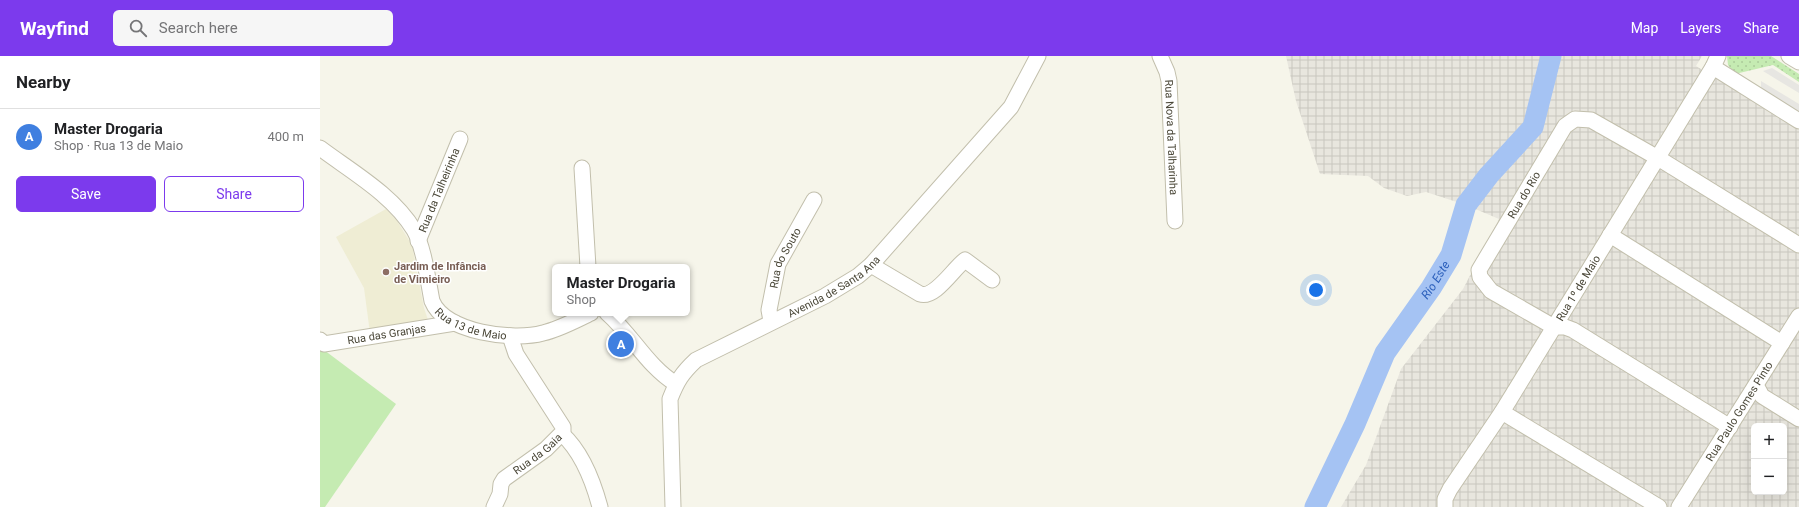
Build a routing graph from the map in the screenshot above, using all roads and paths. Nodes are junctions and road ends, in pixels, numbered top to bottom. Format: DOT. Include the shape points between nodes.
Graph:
graph roads {
  1 [pos="1038,56"];
  2 [pos="1160,56"];
  3 [pos="1789,56"];
  4 [pos="1715,62"];
  5 [pos="1799,62"];
  6 [pos="1799,121"];
  7 [pos="460,139"];
  8 [pos="320,148"];
  9 [pos="1658,158"];
  10 [pos="582,168"];
  11 [pos="814,200"];
  12 [pos="1175,221"];
  13 [pos="1610,235"];
  14 [pos="418,241"];
  15 [pos="1799,245"];
  16 [pos="588,264"];
  17 [pos="871,265"];
  18 [pos="992,280"];
  19 [pos="583,316"];
  20 [pos="611,316"];
  21 [pos="1799,316"];
  22 [pos="771,322"];
  23 [pos="455,323"];
  24 [pos="1554,327"];
  25 [pos="510,336"];
  26 [pos="320,340"];
  27 [pos="1782,343"];
  28 [pos="676,384"];
  29 [pos="1756,385"];
  30 [pos="1502,412"];
  31 [pos="1799,419"];
  32 [pos="1730,427"];
  33 [pos="562,434"];
  34 [pos="494,507"];
  35 [pos="600,507"];
  36 [pos="673,507"];
  37 [pos="1446,507"];
  38 [pos="1659,507"];
  39 [pos="1679,507"];
  1 -- 17 [label="street, Avenida de Santa Ana" via="1011,107"];
  2 -- 12 [label="street, Rua Nova da Talharinha" via="1169,81"];
  3 -- 5 [label="street"];
  4 -- 6 [label="street"];
  4 -- 9 [label="street, Rua 1º de Maio"];
  7 -- 14 [label="street, Rua da Talheirinha"];
  8 -- 14 [label="street, Rua 13 de Maio" via="391,203 414,230"];
  9 -- 13 [label="street, Rua 1º de Maio"];
  9 -- 15 [label="street"];
  9 -- 24 [label="street, Rua do Rio" via="1591,120 1575,119 1565,126 1479,270 1480,277 1491,291"];
  10 -- 16 [label="street"];
  11 -- 22 [label="street, Rua do Souto" via="778,264 769,310"];
  13 -- 24 [label="street, Rua 1º de Maio"];
  13 -- 27 [label="street"];
  14 -- 23 [label="street, Rua 13 de Maio" via="434,306"];
  17 -- 18 [label="street" via="925,296 934,292 965,260"];
  17 -- 22 [label="street, Avenida de Santa Ana" via="825,296"];
  19 -- 25 [label="street, Rua 13 de Maio" via="542,334"];
  20 -- 28 [label="street" via="656,370"];
  21 -- 27 [label="street, Rua Paulo Gomes Pinto"];
  22 -- 28 [label="street, Avenida de Santa Ana" via="696,360 683,372"];
  23 -- 25 [label="street, Rua 13 de Maio"];
  23 -- 26 [label="street, Rua das Granjas" via="324,344"];
  24 -- 30 [label="street, Rua 1º de Maio"];
  24 -- 32 [label="street" via="1573,330"];
  25 -- 33 [label="street, Rua da Gaia" via="516,354 563,427"];
  27 -- 29 [label="street, Rua Paulo Gomes Pinto"];
  28 -- 36 [label="street, Avenida de Santa Ana" via="670,399"];
  29 -- 31 [label="street" via="1762,396"];
  29 -- 32 [label="street, Rua Paulo Gomes Pinto"];
  30 -- 37 [label="street, Rua 1º de Maio" via="1450,489 1445,499"];
  30 -- 38 [label="street"];
  32 -- 39 [label="street, Rua Paulo Gomes Pinto"];
  33 -- 34 [label="street, Rua da Gaia" via="546,449 504,479"];
  33 -- 35 [label="street" via="578,452 597,494"];
}
